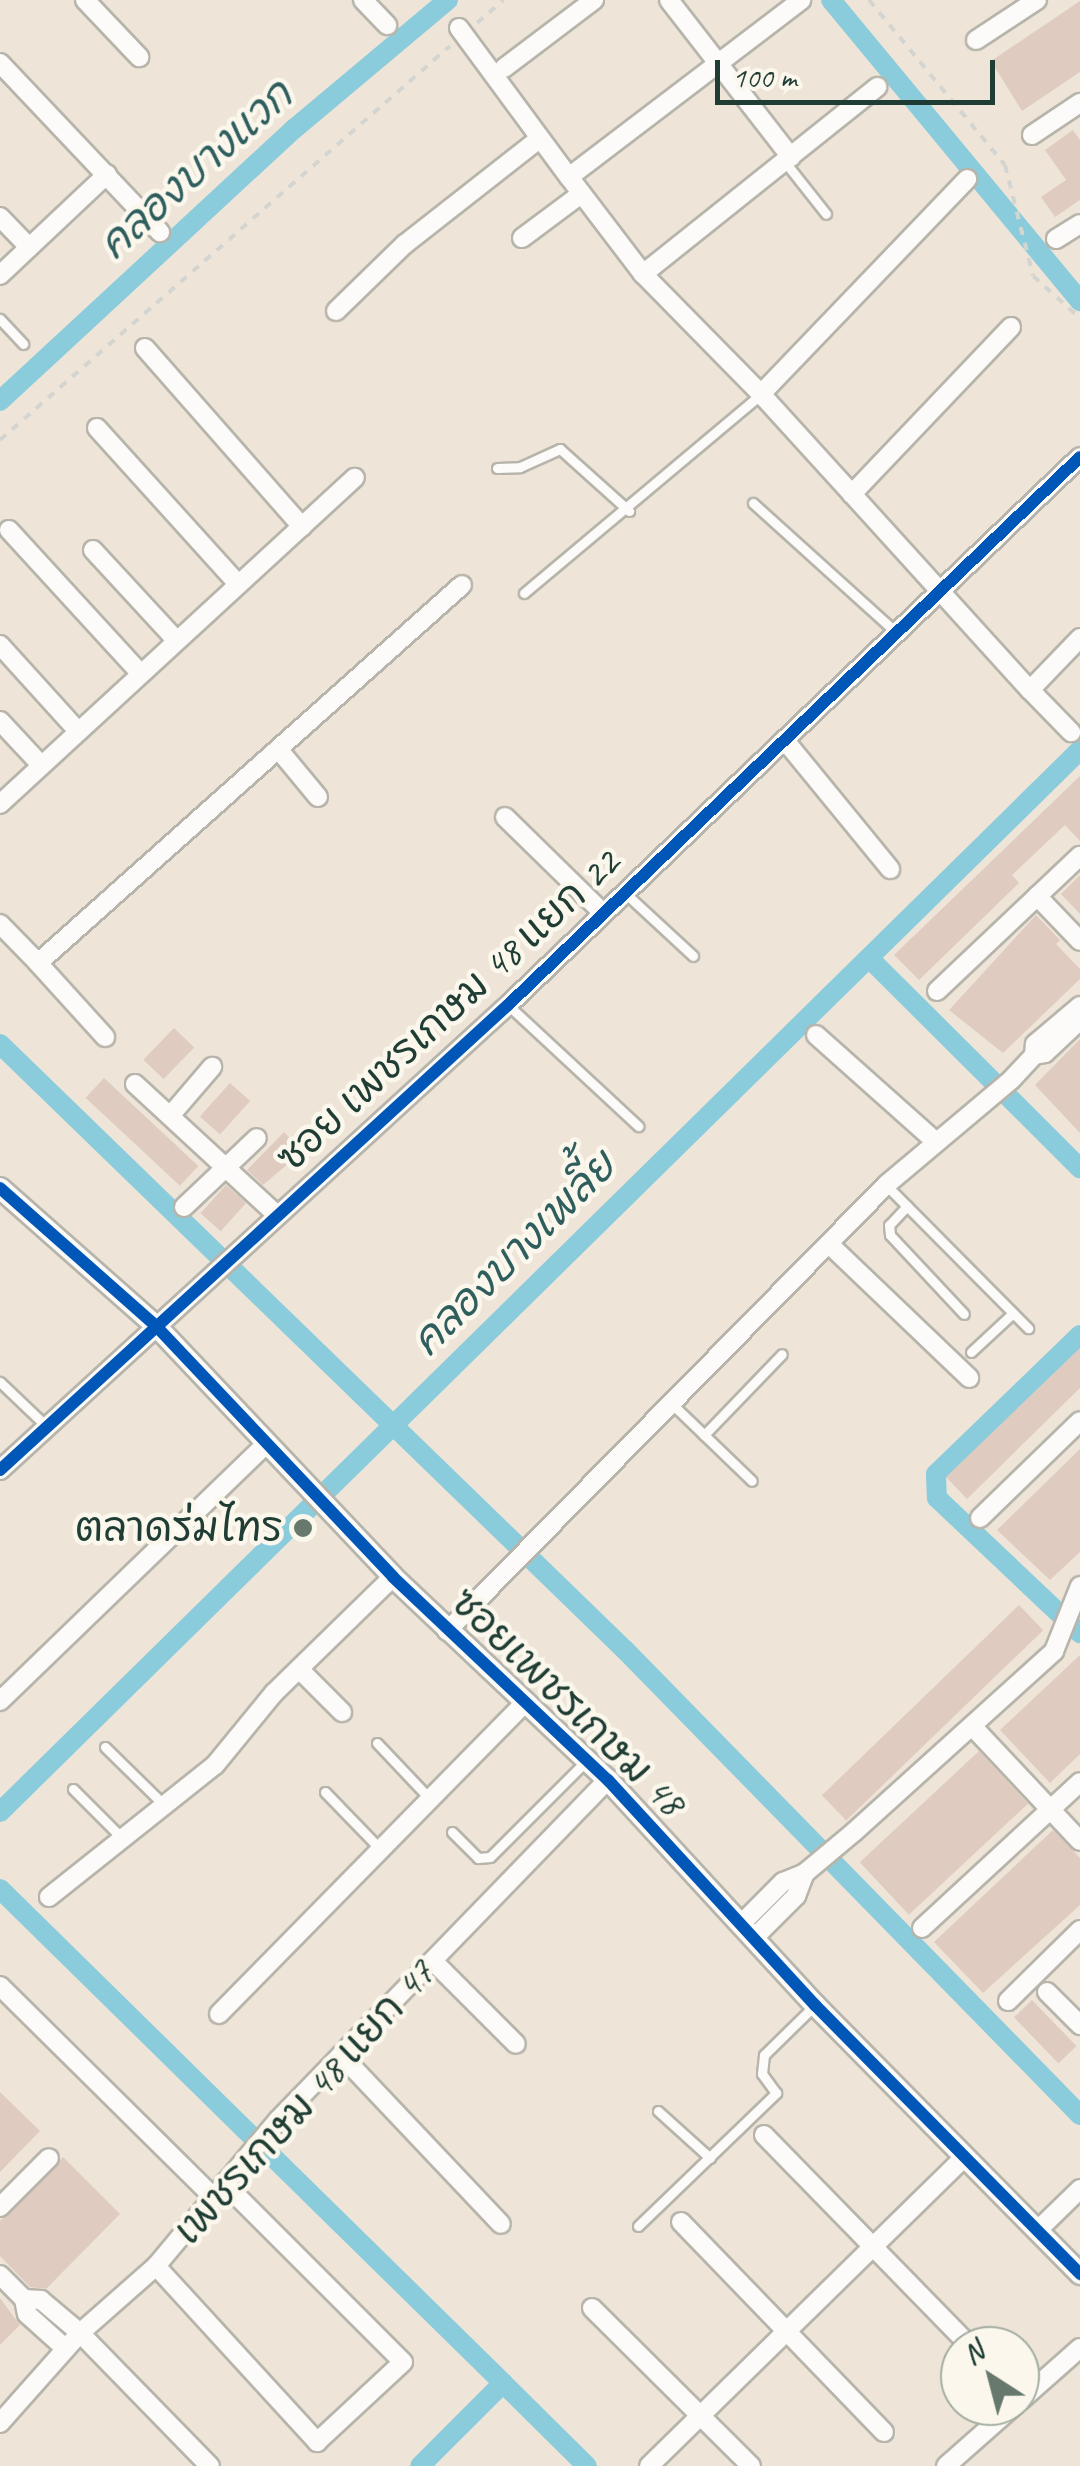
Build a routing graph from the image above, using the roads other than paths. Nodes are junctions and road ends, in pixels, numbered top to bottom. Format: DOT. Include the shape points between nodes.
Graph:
graph roads {
  1 [pos="85,0"];
  2 [pos="363,0"];
  3 [pos="594,0"];
  4 [pos="669,0"];
  5 [pos="801,0"];
  6 [pos="1037,0"];
  7 [pos="387,26"];
  8 [pos="461,31"];
  9 [pos="976,40"];
  10 [pos="139,57"];
  11 [pos="716,62"];
  12 [pos="0,63"];
  13 [pos="504,68"];
  14 [pos="877,87"];
  15 [pos="1080,102"];
  16 [pos="1032,135"];
  17 [pos="539,138"];
  18 [pos="788,160"];
  19 [pos="107,174"];
  20 [pos="569,177"];
  21 [pos="966,179"];
  22 [pos="581,194"];
  23 [pos="826,214"];
  24 [pos="0,218"];
  25 [pos="1080,224"];
  26 [pos="160,232"];
  27 [pos="522,238"];
  28 [pos="1056,239"];
  29 [pos="30,248"];
  30 [pos="643,274"];
  31 [pos="0,275"];
  32 [pos="336,311"];
  33 [pos="0,319"];
  34 [pos="1011,327"];
  35 [pos="24,344"];
  36 [pos="145,348"];
  37 [pos="762,394"];
  38 [pos="97,428"];
  39 [pos="1080,457"];
  40 [pos="497,468"];
  41 [pos="355,478"];
  42 [pos="852,494"];
  43 [pos="752,503"];
  44 [pos="628,511"];
  45 [pos="302,526"];
  46 [pos="9,530"];
  47 [pos="93,550"];
  48 [pos="238,584"];
  49 [pos="462,585"];
  50 [pos="524,593"];
  51 [pos="940,594"];
  52 [pos="900,635"];
  53 [pos="1080,638"];
  54 [pos="176,640"];
  55 [pos="0,646"];
  56 [pos="140,673"];
  57 [pos="1030,690"];
  58 [pos="0,721"];
  59 [pos="78,731"];
  60 [pos="1071,732"];
  61 [pos="787,743"];
  62 [pos="279,750"];
  63 [pos="41,765"];
  64 [pos="4,793"];
  65 [pos="318,797"];
  66 [pos="505,817"];
  67 [pos="1080,856"];
  68 [pos="890,869"];
  69 [pos="622,890"];
  70 [pos="1037,896"];
  71 [pos="603,914"];
  72 [pos="0,924"];
  73 [pos="1080,941"];
  74 [pos="694,956"];
  75 [pos="38,963"];
  76 [pos="937,991"];
  77 [pos="508,1005"];
  78 [pos="1080,1006"];
  79 [pos="1080,1020"];
  80 [pos="816,1035"];
  81 [pos="105,1037"];
  82 [pos="1034,1056"];
  83 [pos="212,1067"];
  84 [pos="135,1084"];
  85 [pos="170,1116"];
  86 [pos="638,1126"];
  87 [pos="256,1138"];
  88 [pos="935,1141"];
  89 [pos="226,1168"];
  90 [pos="886,1185"];
  91 [pos="0,1188"];
  92 [pos="907,1206"];
  93 [pos="184,1207"];
  94 [pos="276,1216"];
  95 [pos="829,1244"];
  96 [pos="964,1314"];
  97 [pos="1013,1314"];
  98 [pos="156,1326"];
  99 [pos="1028,1328"];
  100 [pos="971,1352"];
  101 [pos="782,1354"];
  102 [pos="969,1378"];
  103 [pos="0,1382"];
  104 [pos="669,1401"];
  105 [pos="1079,1424"];
  106 [pos="46,1426"];
  107 [pos="704,1435"];
  108 [pos="267,1443"];
  109 [pos="0,1470"];
  110 [pos="752,1481"];
  111 [pos="980,1518"];
  112 [pos="393,1577"];
  113 [pos="1077,1593"];
  114 [pos="446,1631"];
  115 [pos="299,1669"];
  116 [pos="0,1702"];
  117 [pos="525,1703"];
  118 [pos="342,1712"];
  119 [pos="973,1727"];
  120 [pos="377,1742"];
  121 [pos="106,1748"];
  122 [pos="584,1763"];
  123 [pos="608,1780"];
  124 [pos="1080,1782"];
  125 [pos="72,1789"];
  126 [pos="325,1792"];
  127 [pos="432,1801"];
  128 [pos="162,1803"];
  129 [pos="1050,1809"];
  130 [pos="452,1832"];
  131 [pos="122,1838"];
  132 [pos="1080,1841"];
  133 [pos="382,1851"];
  134 [pos="49,1897"];
  135 [pos="922,1928"];
  136 [pos="749,1929"];
  137 [pos="1080,1930"];
  138 [pos="432,1960"];
  139 [pos="0,1986"];
  140 [pos="1047,1992"];
  141 [pos="1008,2000"];
  142 [pos="815,2005"];
  143 [pos="219,2014"];
  144 [pos="1080,2025"];
  145 [pos="516,2044"];
  146 [pos="342,2056"];
  147 [pos="658,2111"];
  148 [pos="764,2136"];
  149 [pos="48,2158"];
  150 [pos="710,2158"];
  151 [pos="965,2158"];
  152 [pos="1080,2189"];
  153 [pos="218,2190"];
  154 [pos="0,2207"];
  155 [pos="680,2222"];
  156 [pos="502,2224"];
  157 [pos="638,2226"];
  158 [pos="1037,2230"];
  159 [pos="872,2248"];
  160 [pos="156,2266"];
  161 [pos="1080,2274"];
  162 [pos="0,2275"];
  163 [pos="24,2298"];
  164 [pos="592,2308"];
  165 [pos="950,2326"];
  166 [pos="784,2330"];
  167 [pos="80,2334"];
  168 [pos="1080,2348"];
  169 [pos="66,2349"];
  170 [pos="1040,2383"];
  171 [pos="699,2415"];
  172 [pos="0,2422"];
  173 [pos="991,2426"];
  174 [pos="884,2432"];
  175 [pos="210,2466"];
  176 [pos="649,2466"];
  177 [pos="752,2466"];
  178 [pos="946,2466"];
  1 -- 10 [label="street"];
  2 -- 7 [label="street"];
  3 -- 13 [label="street"];
  4 -- 11 [label="street"];
  5 -- 11 [label="street"];
  6 -- 9 [label="street"];
  8 -- 17 [label="street"];
  11 -- 18 [label="street"];
  11 -- 20 [label="street"];
  12 -- 19 [label="street"];
  14 -- 18 [label="street"];
  15 -- 16 [label="street"];
  17 -- 20 [label="street"];
  17 -- 32 [label="street" via="405,244"];
  18 -- 23 [label="lane"];
  18 -- 30 [label="street"];
  19 -- 26 [label="street"];
  19 -- 29 [label="street"];
  20 -- 22 [label="street"];
  21 -- 37 [label="street"];
  22 -- 27 [label="street"];
  22 -- 30 [label="street"];
  24 -- 29 [label="street"];
  25 -- 28 [label="street"];
  29 -- 31 [label="street"];
  30 -- 37 [label="street"];
  33 -- 35 [label="lane"];
  34 -- 42 [label="street"];
  36 -- 45 [label="street"];
  37 -- 42 [label="street"];
  37 -- 44 [label="lane"];
  38 -- 48 [label="street"];
  39 -- 51 [label="street, ซอย เพชรเกษม 48 แยก 22"];
  40 -- 44 [label="lane" via="520,467 560,450"];
  41 -- 45 [label="street"];
  42 -- 51 [label="street"];
  43 -- 52 [label="lane"];
  44 -- 50 [label="lane"];
  45 -- 48 [label="street"];
  46 -- 56 [label="street"];
  47 -- 54 [label="street"];
  48 -- 54 [label="street"];
  49 -- 62 [label="street"];
  51 -- 52 [label="street, ซอย เพชรเกษม 48 แยก 22"];
  51 -- 57 [label="street"];
  52 -- 61 [label="street, ซอย เพชรเกษม 48 แยก 22"];
  53 -- 57 [label="street"];
  54 -- 56 [label="street"];
  55 -- 59 [label="street"];
  56 -- 59 [label="street"];
  57 -- 60 [label="street"];
  58 -- 63 [label="street"];
  59 -- 63 [label="street"];
  61 -- 68 [label="street"];
  61 -- 69 [label="street, ซอย เพชรเกษม 48 แยก 22"];
  62 -- 65 [label="street"];
  62 -- 75 [label="street"];
  63 -- 64 [label="street"];
  66 -- 71 [label="street"];
  67 -- 70 [label="street"];
  69 -- 71 [label="street, ซอย เพชรเกษม 48 แยก 22"];
  69 -- 74 [label="lane"];
  70 -- 73 [label="street"];
  70 -- 76 [label="street"];
  71 -- 77 [label="street, ซอย เพชรเกษม 48 แยก 22"];
  72 -- 75 [label="street"];
  75 -- 81 [label="street"];
  77 -- 86 [label="lane"];
  77 -- 94 [label="street, ซอย เพชรเกษม 48 แยก 22"];
  78 -- 82 [label="street" via="1035,1044"];
  79 -- 82 [label="street" via="1045,1054"];
  80 -- 88 [label="street"];
  82 -- 88 [label="street"];
  83 -- 85 [label="street"];
  84 -- 85 [label="street"];
  85 -- 89 [label="street"];
  87 -- 89 [label="street"];
  88 -- 90 [label="street"];
  89 -- 93 [label="street"];
  89 -- 94 [label="street"];
  90 -- 92 [label="lane"];
  90 -- 95 [label="street"];
  91 -- 98 [label="street, ซอยเพชรเกษม 48"];
  92 -- 96 [label="lane" via="889,1225 890,1235"];
  92 -- 97 [label="lane"];
  94 -- 98 [label="street, ซอย เพชรเกษม 48 แยก 22"];
  95 -- 102 [label="street"];
  95 -- 104 [label="street"];
  97 -- 99 [label="lane"];
  97 -- 100 [label="lane"];
  98 -- 106 [label="street, ซอย เพชรเกษม 48 แยก 22"];
  98 -- 108 [label="street, ซอยเพชรเกษม 48"];
  101 -- 107 [label="lane"];
  103 -- 106 [label="lane"];
  104 -- 107 [label="lane"];
  104 -- 114 [label="street"];
  105 -- 111 [label="street"];
  106 -- 109 [label="street, ซอย เพชรเกษม 48 แยก 22"];
  107 -- 110 [label="lane"];
  108 -- 112 [label="street, ซอยเพชรเกษม 48"];
  108 -- 116 [label="street"];
  112 -- 114 [label="street, ซอยเพชรเกษม 48"];
  112 -- 115 [label="street"];
  113 -- 119 [label="street" via="1054,1651"];
  114 -- 117 [label="street, ซอยเพชรเกษม 48"];
  115 -- 118 [label="street"];
  115 -- 128 [label="street" via="215,1765"];
  117 -- 122 [label="street, ซอยเพชรเกษม 48"];
  117 -- 127 [label="street"];
  119 -- 129 [label="street"];
  119 -- 136 [label="street" via="805,1873 783,1882"];
  120 -- 127 [label="lane"];
  121 -- 128 [label="lane"];
  122 -- 123 [label="street, ซอยเพชรเกษม 48"];
  122 -- 130 [label="lane" via="490,1857 478,1858"];
  123 -- 136 [label="street, ซอยเพชรเกษม 48"];
  123 -- 138 [label="street, เพชรเกษม 48 แยก 47"];
  124 -- 129 [label="street"];
  125 -- 131 [label="lane"];
  126 -- 133 [label="lane"];
  127 -- 133 [label="street"];
  128 -- 131 [label="street"];
  129 -- 132 [label="street"];
  129 -- 135 [label="street"];
  131 -- 134 [label="street"];
  133 -- 143 [label="street"];
  136 -- 142 [label="street, ซอยเพชรเกษม 48"];
  137 -- 141 [label="street"];
  138 -- 145 [label="street"];
  138 -- 146 [label="street, เพชรเกษม 48 แยก 47"];
  139 -- 153 [label="street"];
  140 -- 144 [label="street"];
  142 -- 150 [label="lane" via="764,2055 762,2074 776,2093"];
  142 -- 151 [label="street, ซอยเพชรเกษม 48"];
  146 -- 153 [label="street, เพชรเกษม 48 แยก 47"];
  146 -- 156 [label="street"];
  147 -- 150 [label="lane"];
  148 -- 159 [label="street"];
  149 -- 154 [label="street"];
  150 -- 157 [label="lane"];
  151 -- 158 [label="street, ซอยเพชรเกษม 48"];
  151 -- 159 [label="street"];
  152 -- 158 [label="street"];
  153 -- 160 [label="street, เพชรเกษม 48 แยก 47"];
  153 -- 160 [label="street" via="404,2362 317,2442"];
  155 -- 166 [label="street"];
  158 -- 161 [label="street, ซอยเพชรเกษม 48"];
  159 -- 165 [label="street"];
  159 -- 166 [label="street"];
  160 -- 167 [label="street, เพชรเกษม 48 แยก 47"];
  162 -- 163 [label="street"];
  163 -- 167 [label="street" via="41,2300"];
  163 -- 169 [label="street" via="27,2314"];
  164 -- 171 [label="street"];
  166 -- 171 [label="street"];
  166 -- 174 [label="street"];
  167 -- 169 [label="street, เพชรเกษม 48 แยก 47"];
  167 -- 175 [label="street"];
  168 -- 170 [label="street"];
  169 -- 172 [label="street, เพชรเกษม 48 แยก 47"];
  171 -- 176 [label="street"];
  171 -- 177 [label="street"];
  173 -- 178 [label="street"];
}
